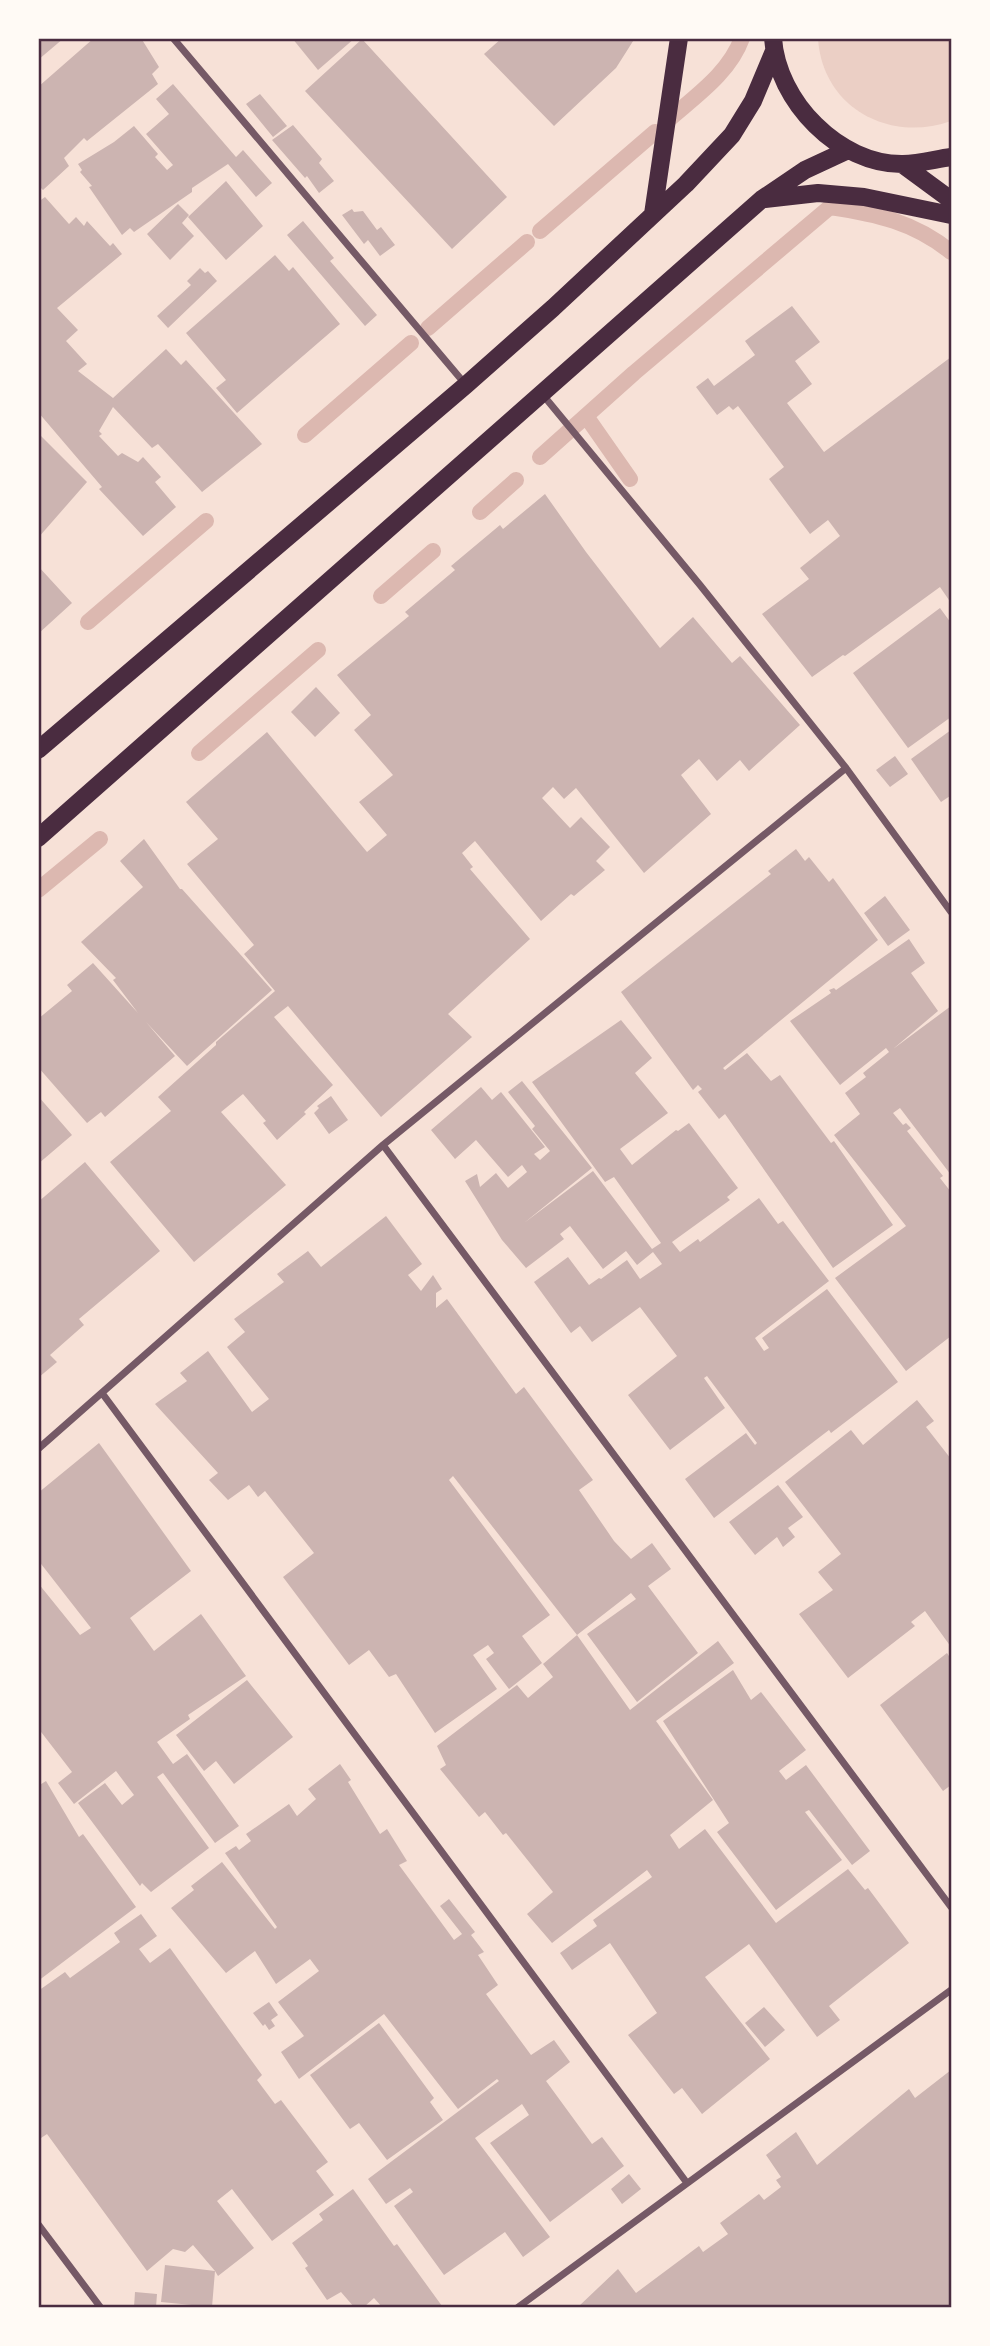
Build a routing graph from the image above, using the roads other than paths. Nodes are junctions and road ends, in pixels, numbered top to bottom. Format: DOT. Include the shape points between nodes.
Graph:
graph roads {
  1 [pos="173,38"];
  2 [pos="679,38"];
  3 [pos="774,45"];
  4 [pos="848,150"];
  5 [pos="951,157"];
  6 [pos="902,164"];
  7 [pos="762,199"];
  8 [pos="951,200"];
  9 [pos="653,214"];
  10 [pos="951,215"];
  11 [pos="466,385"];
  12 [pos="543,394"];
  13 [pos="38,750"];
  14 [pos="846,768"];
  15 [pos="38,838"];
  16 [pos="951,912"];
  17 [pos="383,1145"];
  18 [pos="102,1393"];
  19 [pos="38,1449"];
  20 [pos="951,1906"];
  21 [pos="951,1990"];
  22 [pos="687,2183"];
  23 [pos="38,2224"];
  24 [pos="102,2308"];
  25 [pos="517,2308"];
  1 -- 11 [label="street"];
  2 -- 9 [label="main road"];
  3 -- 4 [label="main road" via="788,91 813,125"];
  3 -- 9 [label="main road" via="753,101 732,135"];
  4 -- 6 [label="main road"];
  4 -- 7 [label="main road" via="805,170"];
  5 -- 6 [label="main road"];
  6 -- 8 [label="main road"];
  7 -- 10 [label="main road" via="818,193 864,197"];
  7 -- 12 [label="main road"];
  9 -- 11 [label="main road"];
  11 -- 13 [label="main road"];
  12 -- 14 [label="street"];
  12 -- 15 [label="main road"];
  14 -- 16 [label="street"];
  14 -- 17 [label="street"];
  17 -- 18 [label="street"];
  17 -- 20 [label="street"];
  18 -- 19 [label="street"];
  18 -- 22 [label="street"];
  21 -- 22 [label="street"];
  22 -- 25 [label="street"];
  23 -- 24 [label="street"];
}
